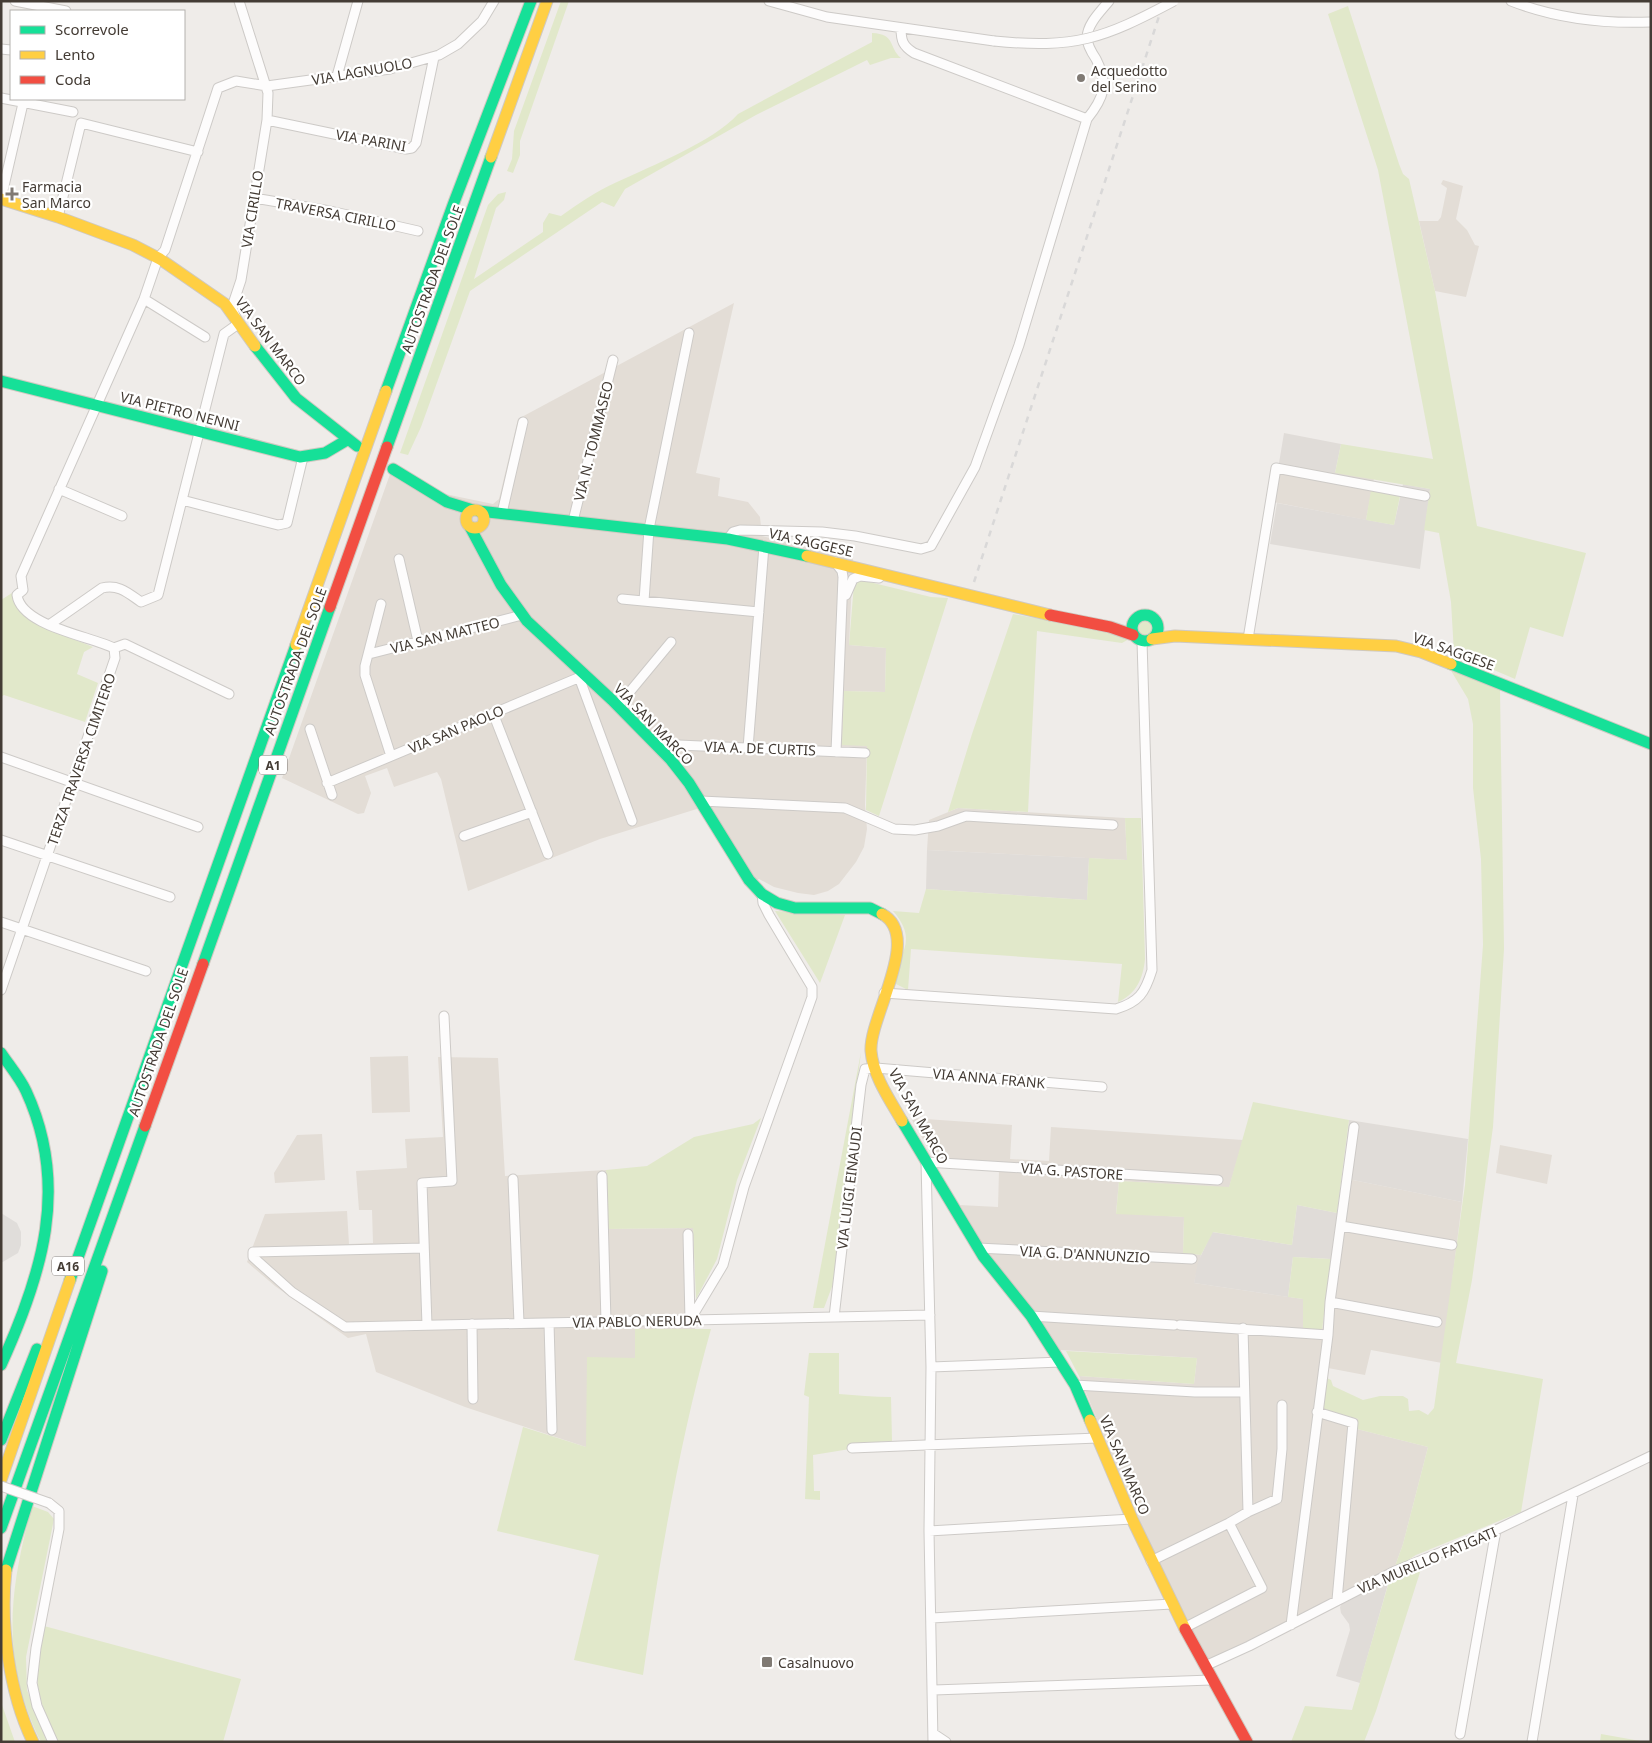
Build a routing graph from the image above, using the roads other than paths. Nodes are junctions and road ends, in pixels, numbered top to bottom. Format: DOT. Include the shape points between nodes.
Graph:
graph roads {
  1 [pos="15,1"];
  2 [pos="358,1"];
  3 [pos="494,1"];
  4 [pos="532,1"];
  5 [pos="547,1"];
  6 [pos="769,1"];
  7 [pos="1109,1"];
  8 [pos="1174,1"];
  9 [pos="1511,1"];
  10 [pos="240,2"];
  11 [pos="41,6"];
  12 [pos="61,10"];
  13 [pos="1651,22"];
  14 [pos="901,28"];
  15 [pos="434,57"];
  16 [pos="337,76"];
  17 [pos="267,86"];
  18 [pos="23,101"];
  19 [pos="73,112"];
  20 [pos="1087,119"];
  21 [pos="267,120"];
  22 [pos="198,152"];
  23 [pos="1,156"];
  24 [pos="12,158"];
  25 [pos="254,198"];
  26 [pos="1,199"];
  27 [pos="58,217"];
  28 [pos="418,231"];
  29 [pos="158,258"];
  30 [pos="144,299"];
  31 [pos="236,326"];
  32 [pos="689,334"];
  33 [pos="205,337"];
  34 [pos="612,360"];
  35 [pos="1,381"];
  36 [pos="96,405"];
  37 [pos="523,422"];
  38 [pos="199,430"];
  39 [pos="352,443"];
  40 [pos="302,457"];
  41 [pos="393,469"];
  42 [pos="59,489"];
  43 [pos="1425,496"];
  44 [pos="182,500"];
  45 [pos="501,513"];
  46 [pos="122,516"];
  47 [pos="476,520"];
  48 [pos="573,521"];
  49 [pos="649,530"];
  50 [pos="728,539"];
  51 [pos="764,546"];
  52 [pos="399,559"];
  53 [pos="834,562"];
  54 [pos="944,589"];
  55 [pos="622,599"];
  56 [pos="644,601"];
  57 [pos="381,604"];
  58 [pos="843,607"];
  59 [pos="759,612"];
  60 [pos="522,615"];
  61 [pos="1138,617"];
  62 [pos="49,625"];
  63 [pos="1158,626"];
  64 [pos="1110,627"];
  65 [pos="1175,636"];
  66 [pos="1142,638"];
  67 [pos="1248,639"];
  68 [pos="418,641"];
  69 [pos="671,642"];
  70 [pos="114,648"];
  71 [pos="368,654"];
  72 [pos="582,676"];
  73 [pos="229,694"];
  74 [pos="618,706"];
  75 [pos="493,713"];
  76 [pos="310,729"];
  77 [pos="656,744"];
  78 [pos="1651,744"];
  79 [pos="748,748"];
  80 [pos="836,752"];
  81 [pos="865,753"];
  82 [pos="391,756"];
  83 [pos="1,758"];
  84 [pos="327,783"];
  85 [pos="72,784"];
  86 [pos="332,796"];
  87 [pos="701,801"];
  88 [pos="532,812"];
  89 [pos="632,821"];
  90 [pos="1113,825"];
  91 [pos="198,827"];
  92 [pos="464,836"];
  93 [pos="1,840"];
  94 [pos="548,854"];
  95 [pos="47,856"];
  96 [pos="762,894"];
  97 [pos="170,897"];
  98 [pos="1,922"];
  99 [pos="23,929"];
  100 [pos="146,971"];
  101 [pos="1,990"];
  102 [pos="884,993"];
  103 [pos="444,1016"];
  104 [pos="1,1053"];
  105 [pos="876,1068"];
  106 [pos="1102,1087"];
  107 [pos="136,1093"];
  108 [pos="1354,1127"];
  109 [pos="926,1162"];
  110 [pos="602,1176"];
  111 [pos="126,1178"];
  112 [pos="513,1179"];
  113 [pos="1218,1180"];
  114 [pos="1340,1226"];
  115 [pos="688,1234"];
  116 [pos="1452,1245"];
  117 [pos="424,1248"];
  118 [pos="978,1248"];
  119 [pos="1192,1259"];
  120 [pos="1330,1302"];
  121 [pos="930,1315"];
  122 [pos="1031,1316"];
  123 [pos="834,1317"];
  124 [pos="690,1320"];
  125 [pos="606,1322"];
  126 [pos="1437,1322"];
  127 [pos="519,1323"];
  128 [pos="549,1323"];
  129 [pos="472,1324"];
  130 [pos="427,1325"];
  131 [pos="1243,1328"];
  132 [pos="1328,1335"];
  133 [pos="1061,1362"];
  134 [pos="1,1365"];
  135 [pos="931,1367"];
  136 [pos="1075,1385"];
  137 [pos="1244,1392"];
  138 [pos="473,1399"];
  139 [pos="1282,1405"];
  140 [pos="1317,1412"];
  141 [pos="552,1430"];
  142 [pos="1098,1438"];
  143 [pos="1,1440"];
  144 [pos="931,1444"];
  145 [pos="852,1448"];
  146 [pos="1651,1456"];
  147 [pos="1,1480"];
  148 [pos="1,1486"];
  149 [pos="1573,1495"];
  150 [pos="1248,1512"];
  151 [pos="1132,1519"];
  152 [pos="1229,1523"];
  153 [pos="1,1528"];
  154 [pos="929,1530"];
  155 [pos="1496,1530"];
  156 [pos="1151,1561"];
  157 [pos="1337,1600"];
  158 [pos="1172,1604"];
  159 [pos="932,1618"];
  160 [pos="1291,1625"];
  161 [pos="1184,1628"];
  162 [pos="1205,1666"];
  163 [pos="1211,1680"];
  164 [pos="934,1690"];
  165 [pos="1460,1734"];
  166 [pos="934,1738"];
  167 [pos="1245,1741"];
  168 [pos="33,1742"];
  169 [pos="53,1742"];
  170 [pos="946,1742"];
  171 [pos="1532,1742"];
  1 -- 11 [label="street"];
  2 -- 16 [label="street"];
  3 -- 15 [label="street, VIA LAGNUOLO" via="482,21 458,44"];
  4 -- 107 [label="main road, AUTOSTRADA DEL SOLE / A1" via="453,205"];
  5 -- 111 [label="main road, AUTOSTRADA DEL SOLE / A1"];
  6 -- 14 [label="street" via="827,17"];
  7 -- 20 [label="street" via="1089,28 1087,38 1104,82 1102,94"];
  8 -- 14 [label="street, bridge" via="1133,23 1084,40 1049,45"];
  9 -- 13 [label="street" via="1570,18 1614,23"];
  10 -- 17 [label="street, VIA CIRILLO"];
  11 -- 12 [label="street"];
  14 -- 20 [label="street" via="904,47 914,53"];
  15 -- 16 [label="street, VIA LAGNUOLO" via="390,69"];
  15 -- 21 [label="street, VIA PARINI" via="416,143 412,148"];
  16 -- 17 [label="street, VIA LAGNUOLO"];
  17 -- 21 [label="street, VIA CIRILLO"];
  17 -- 22 [label="street" via="236,81 218,88"];
  18 -- 19 [label="street"];
  18 -- 24 [label="street"];
  20 -- 50 [label="street" via="1019,345 975,467 931,546 921,549 855,536 768,530 740,530 733,532"];
  21 -- 25 [label="street, VIA CIRILLO"];
  22 -- 27 [label="street" via="81,123"];
  22 -- 29 [label="street" via="165,250"];
  23 -- 24 [label="street"];
  24 -- 26 [label="street"];
  25 -- 28 [label="street, TRAVERSA CIRILLO"];
  25 -- 31 [label="street, VIA CIRILLO" via="240,280 232,307"];
  26 -- 27 [label="main road, VIA SAN MARCO"];
  27 -- 29 [label="main road, VIA SAN MARCO" via="107,234"];
  29 -- 30 [label="street"];
  29 -- 31 [label="main road, VIA SAN MARCO" via="225,304"];
  30 -- 33 [label="street"];
  30 -- 36 [label="street"];
  31 -- 38 [label="street" via="224,334"];
  31 -- 39 [label="main road, VIA SAN MARCO" via="296,398"];
  32 -- 49 [label="street"];
  34 -- 48 [label="street, VIA N. TOMMASEO"];
  35 -- 36 [label="main road, VIA PIETRO NENNI"];
  36 -- 38 [label="main road, VIA PIETRO NENNI"];
  36 -- 42 [label="street"];
  37 -- 45 [label="street"];
  38 -- 40 [label="main road, VIA PIETRO NENNI"];
  38 -- 44 [label="street"];
  39 -- 40 [label="main road, VIA PIETRO NENNI" via="316,458"];
  40 -- 44 [label="street" via="285,524 278,525"];
  41 -- 47 [label="main road"];
  42 -- 46 [label="street"];
  42 -- 62 [label="street" via="21,576 23,590 17,596 28,613"];
  43 -- 67 [label="street" via="1276,468"];
  44 -- 62 [label="street" via="158,595 141,602 123,589 113,586 102,588"];
  45 -- 47 [label="main road, VIA SAGGESE"];
  45 -- 48 [label="main road, VIA SAGGESE"];
  47 -- 60 [label="main road, VIA SAN MARCO" via="483,553"];
  48 -- 49 [label="main road, VIA SAGGESE"];
  49 -- 50 [label="main road, VIA SAGGESE"];
  49 -- 56 [label="street"];
  50 -- 51 [label="main road, VIA SAGGESE"];
  51 -- 53 [label="main road, VIA SAGGESE"];
  51 -- 59 [label="street"];
  52 -- 68 [label="street"];
  53 -- 54 [label="main road, VIA SAGGESE"];
  53 -- 58 [label="street" via="842,571"];
  54 -- 58 [label="street" via="860,576 850,583"];
  54 -- 64 [label="main road, VIA SAGGESE"];
  55 -- 56 [label="street"];
  56 -- 59 [label="street"];
  57 -- 71 [label="street"];
  58 -- 80 [label="street"];
  59 -- 79 [label="street"];
  60 -- 68 [label="street, VIA SAN MATTEO"];
  60 -- 72 [label="main road, VIA SAN MARCO"];
  61 -- 63 [label="main road" via="1150,616"];
  61 -- 64 [label="main road"];
  61 -- 66 [label="main road" via="1132,623"];
  62 -- 70 [label="street"];
  63 -- 65 [label="main road"];
  63 -- 66 [label="main road" via="1157,634"];
  64 -- 66 [label="main road, VIA SAGGESE"];
  65 -- 66 [label="main road, VIA SAGGESE"];
  65 -- 67 [label="main road, VIA SAGGESE"];
  66 -- 102 [label="street" via="1152,970 1143,993 1131,1004 1116,1010"];
  67 -- 78 [label="main road, VIA SAGGESE" via="1396,646 1422,652"];
  68 -- 71 [label="street, VIA SAN MATTEO"];
  69 -- 74 [label="street"];
  70 -- 73 [label="street" via="125,644"];
  70 -- 85 [label="street, TERZA TRAVERSA CIMITERO" via="115,658"];
  71 -- 82 [label="street" via="365,676"];
  72 -- 74 [label="main road, VIA SAN MARCO"];
  72 -- 75 [label="street, VIA SAN PAOLO"];
  72 -- 89 [label="street"];
  74 -- 77 [label="main road, VIA SAN MARCO"];
  75 -- 82 [label="street, VIA SAN PAOLO"];
  75 -- 88 [label="street"];
  76 -- 84 [label="street"];
  77 -- 79 [label="street, VIA A. DE CURTIS"];
  77 -- 87 [label="main road, VIA SAN MARCO" via="672,760"];
  79 -- 80 [label="street, VIA A. DE CURTIS"];
  80 -- 81 [label="street, VIA A. DE CURTIS"];
  82 -- 84 [label="street, VIA SAN PAOLO"];
  83 -- 85 [label="street"];
  84 -- 86 [label="street"];
  85 -- 91 [label="street"];
  85 -- 95 [label="street, TERZA TRAVERSA CIMITERO"];
  87 -- 90 [label="street" via="845,808 894,829 938,826 966,816"];
  87 -- 96 [label="main road, VIA SAN MARCO" via="749,880"];
  88 -- 92 [label="street"];
  88 -- 94 [label="street"];
  93 -- 95 [label="street"];
  95 -- 97 [label="street"];
  95 -- 99 [label="street, TERZA TRAVERSA CIMITERO"];
  96 -- 102 [label="main road, VIA SAN MARCO" via="777,903 796,908 870,908 890,918 897,928 899,947"];
  96 -- 124 [label="street" via="769,915 812,986 812,997 744,1187 723,1265"];
  98 -- 99 [label="street"];
  99 -- 100 [label="street"];
  99 -- 101 [label="street, TERZA TRAVERSA CIMITERO"];
  102 -- 105 [label="main road, VIA SAN MARCO" via="874,1023 871,1046"];
  103 -- 117 [label="street" via="452,1182 422,1182"];
  104 -- 134 [label="main road" via="18,1076 42,1131 50,1181 50,1207 41,1263"];
  105 -- 106 [label="street, VIA ANNA FRANK"];
  105 -- 109 [label="main road, VIA SAN MARCO" via="891,1102"];
  105 -- 123 [label="street, VIA LUIGI EINAUDI" via="865,1069 861,1085"];
  107 -- 143 [label="main road, A16"];
  107 -- 147 [label="main road, AUTOSTRADA DEL SOLE / A1"];
  108 -- 114 [label="street"];
  109 -- 113 [label="street, VIA G. PASTORE"];
  109 -- 118 [label="main road, VIA SAN MARCO"];
  109 -- 121 [label="street"];
  110 -- 125 [label="street"];
  111 -- 153 [label="main road, AUTOSTRADA DEL SOLE / A1"];
  111 -- 168 [label="main road" via="97,1292 4,1579 2,1620 7,1666 19,1712"];
  112 -- 127 [label="street"];
  114 -- 116 [label="street"];
  114 -- 120 [label="street"];
  115 -- 124 [label="street"];
  117 -- 130 [label="street"];
  117 -- 130 [label="street, VIA PABLO NERUDA" via="253,1252 253,1257 292,1292 345,1327"];
  118 -- 119 [label="street, VIA G. D'ANNUNZIO"];
  118 -- 122 [label="main road, VIA SAN MARCO"];
  120 -- 126 [label="street"];
  120 -- 132 [label="street"];
  121 -- 123 [label="street, VIA PABLO NERUDA"];
  121 -- 135 [label="street"];
  122 -- 131 [label="street"];
  122 -- 133 [label="main road, VIA SAN MARCO"];
  123 -- 124 [label="street, VIA PABLO NERUDA"];
  124 -- 125 [label="street, VIA PABLO NERUDA"];
  125 -- 128 [label="street, VIA PABLO NERUDA"];
  127 -- 128 [label="street, VIA PABLO NERUDA"];
  127 -- 129 [label="street, VIA PABLO NERUDA"];
  128 -- 141 [label="street"];
  129 -- 130 [label="street, VIA PABLO NERUDA"];
  129 -- 138 [label="street"];
  131 -- 132 [label="street"];
  131 -- 137 [label="street"];
  132 -- 140 [label="street"];
  133 -- 135 [label="street"];
  133 -- 136 [label="main road, VIA SAN MARCO"];
  135 -- 144 [label="street"];
  136 -- 137 [label="street"];
  136 -- 142 [label="main road, VIA SAN MARCO"];
  137 -- 150 [label="street"];
  139 -- 150 [label="street" via="1277,1499"];
  140 -- 157 [label="street" via="1353,1423"];
  140 -- 160 [label="street"];
  142 -- 144 [label="street"];
  142 -- 151 [label="main road, VIA SAN MARCO"];
  144 -- 145 [label="street"];
  144 -- 154 [label="street"];
  146 -- 149 [label="street, VIA MURILLO FATIGATI"];
  148 -- 169 [label="street, bridge" via="49,1503 58,1511 60,1520 32,1683 37,1706"];
  149 -- 155 [label="street, VIA MURILLO FATIGATI"];
  149 -- 171 [label="street"];
  150 -- 152 [label="street"];
  151 -- 154 [label="street"];
  151 -- 156 [label="main road, VIA SAN MARCO"];
  152 -- 156 [label="street"];
  152 -- 161 [label="street" via="1262,1588"];
  154 -- 159 [label="street"];
  155 -- 157 [label="street, VIA MURILLO FATIGATI" via="1395,1571"];
  155 -- 165 [label="street"];
  156 -- 158 [label="main road, VIA SAN MARCO"];
  157 -- 160 [label="street, VIA MURILLO FATIGATI"];
  158 -- 159 [label="street"];
  158 -- 161 [label="main road, VIA SAN MARCO"];
  159 -- 164 [label="street"];
  160 -- 162 [label="street, VIA MURILLO FATIGATI"];
  161 -- 162 [label="main road, VIA SAN MARCO"];
  162 -- 163 [label="main road, VIA SAN MARCO"];
  163 -- 164 [label="street"];
  163 -- 167 [label="main road, VIA SAN MARCO"];
  164 -- 166 [label="street"];
  166 -- 170 [label="street"];
}
